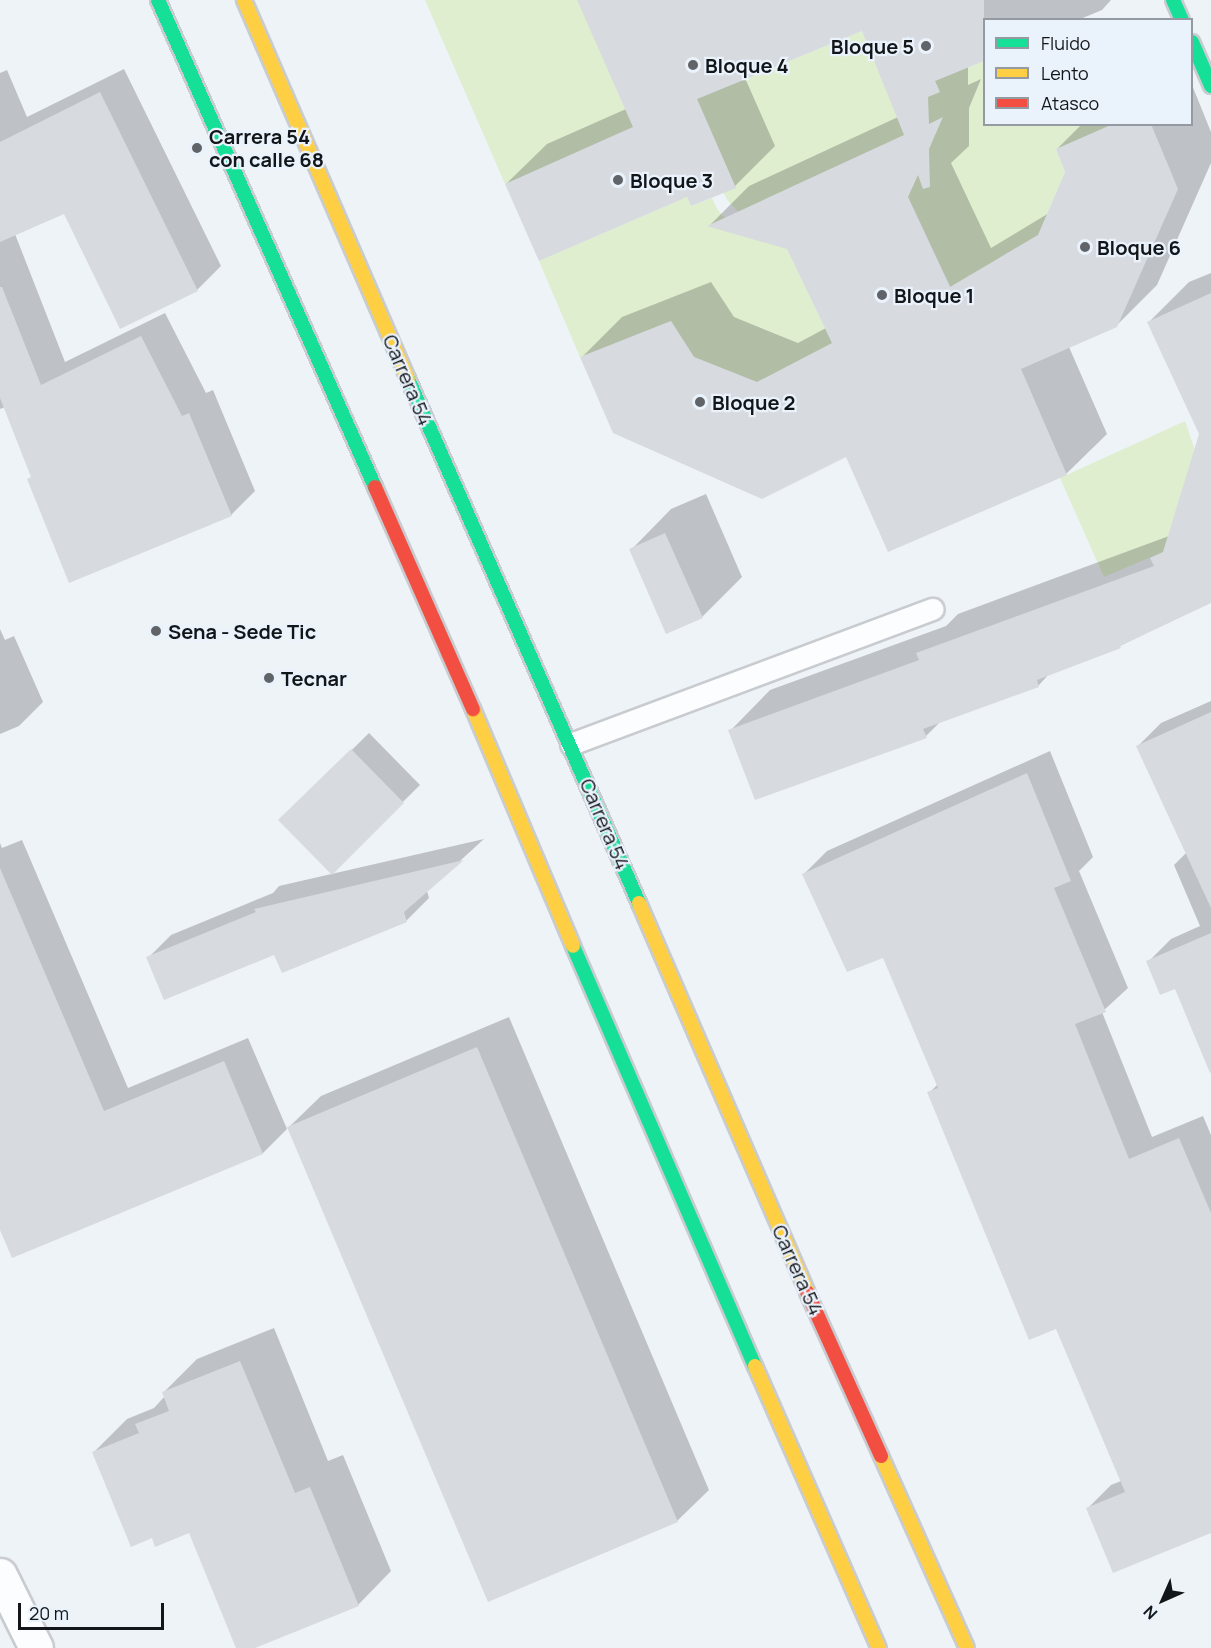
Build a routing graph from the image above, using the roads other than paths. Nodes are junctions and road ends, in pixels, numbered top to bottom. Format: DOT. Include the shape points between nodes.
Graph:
graph roads {
  1 [pos="158,0"];
  2 [pos="244,0"];
  3 [pos="1173,0"];
  4 [pos="1181,18"];
  5 [pos="1193,46"];
  6 [pos="1211,86"];
  7 [pos="933,609"];
  8 [pos="571,744"];
  9 [pos="0,1575"];
  10 [pos="36,1648"];
  11 [pos="879,1648"];
  12 [pos="967,1648"];
  1 -- 11 [label="main road" via="451,657 606,1026"];
  2 -- 8 [label="main road, Carrera 54" via="518,633"];
  3 -- 4 [label="main road"];
  5 -- 6 [label="main road"];
  7 -- 8 [label="lane"];
  8 -- 12 [label="main road, Carrera 54" via="764,1193"];
  9 -- 10 [label="street"];
}
